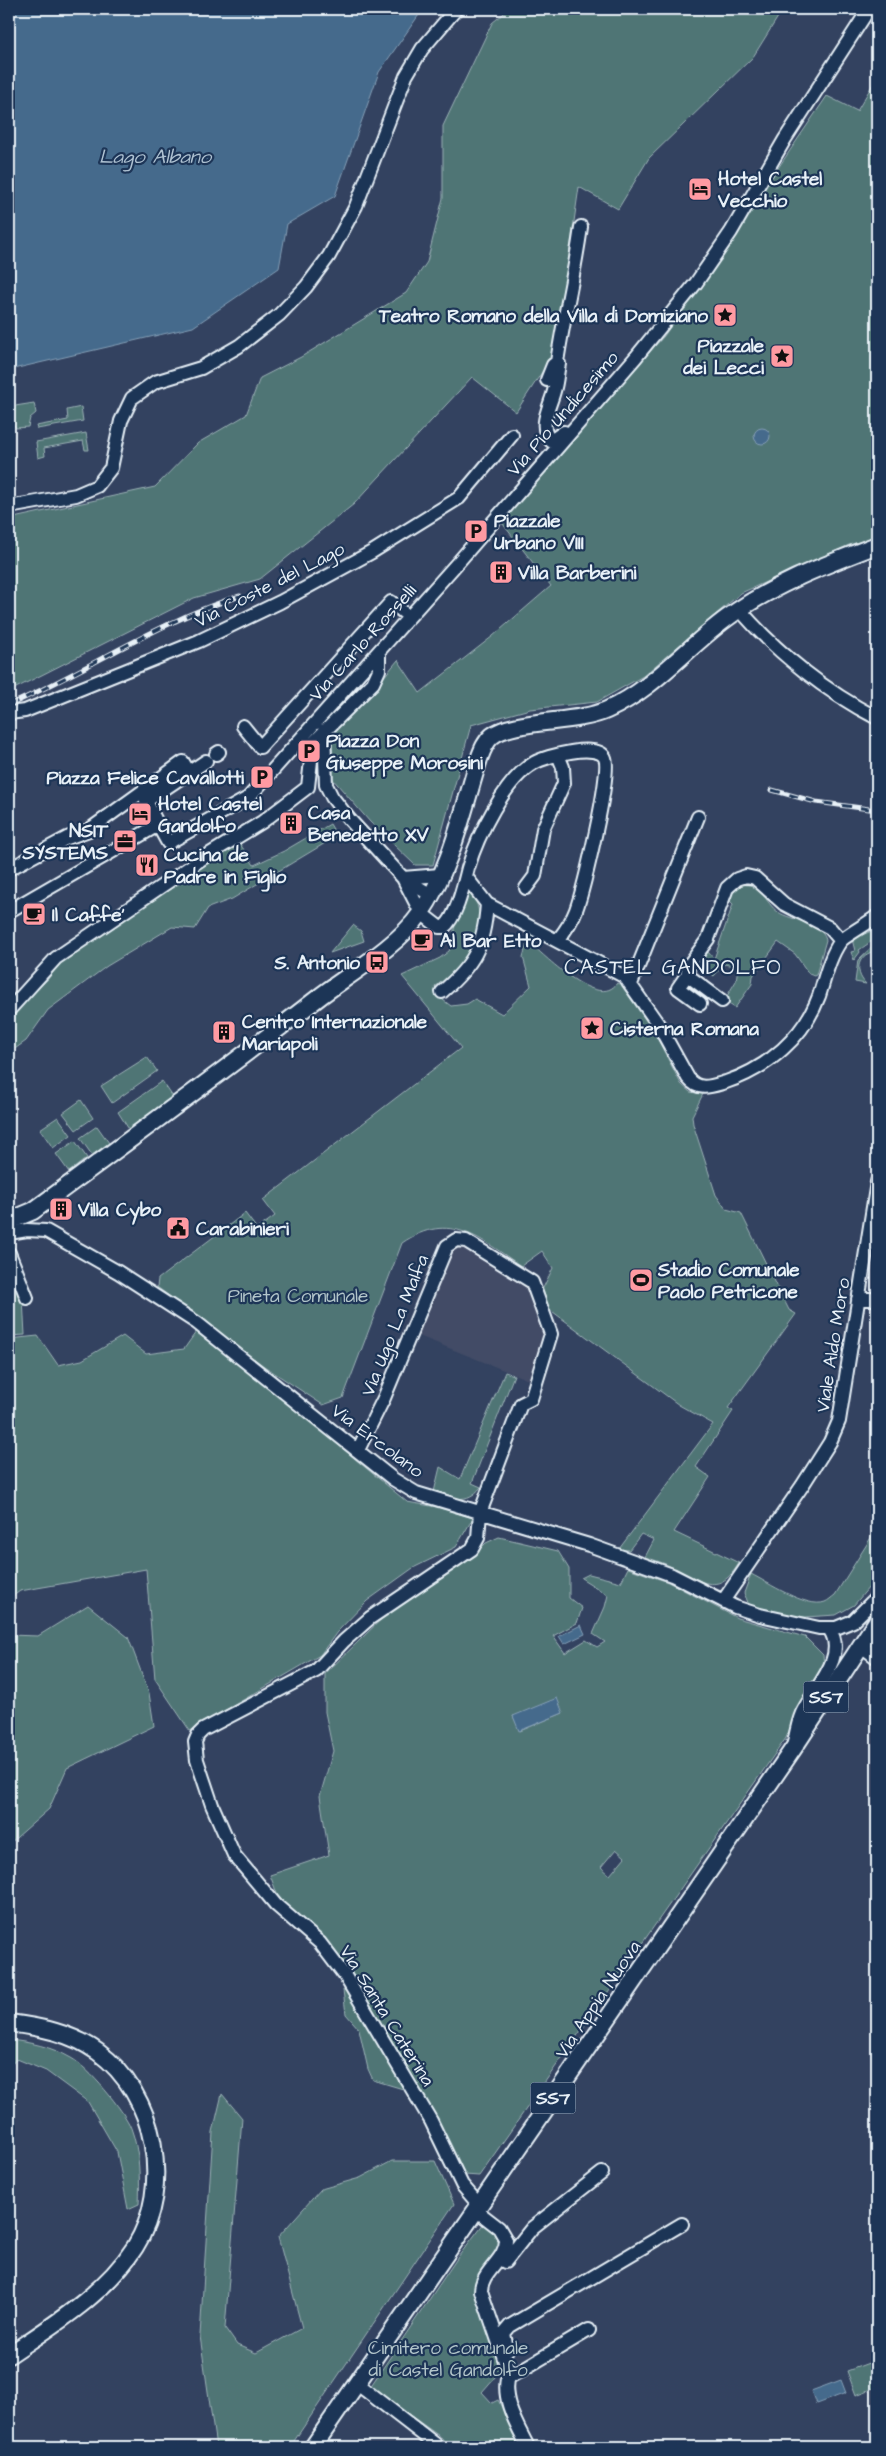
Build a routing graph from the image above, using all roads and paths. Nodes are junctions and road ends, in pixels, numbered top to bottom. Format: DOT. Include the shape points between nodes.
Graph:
graph roads {
  1 [pos="456,9"];
  2 [pos="869,9"];
  3 [pos="581,227"];
  4 [pos="557,362"];
  5 [pos="547,380"];
  6 [pos="575,426"];
  7 [pos="512,435"];
  8 [pos="9,507"];
  9 [pos="877,545"];
  10 [pos="468,551"];
  11 [pos="739,609"];
  12 [pos="409,617"];
  13 [pos="379,652"];
  14 [pos="9,713"];
  15 [pos="877,718"];
  16 [pos="243,726"];
  17 [pos="324,730"];
  18 [pos="558,754"];
  19 [pos="213,756"];
  20 [pos="189,772"];
  21 [pos="698,817"];
  22 [pos="158,825"];
  23 [pos="9,869"];
  24 [pos="440,875"];
  25 [pos="466,877"];
  26 [pos="404,878"];
  27 [pos="526,888"];
  28 [pos="431,895"];
  29 [pos="487,904"];
  30 [pos="10,908"];
  31 [pos="421,913"];
  32 [pos="877,916"];
  33 [pos="558,940"];
  34 [pos="841,940"];
  35 [pos="687,975"];
  36 [pos="631,984"];
  37 [pos="442,992"];
  38 [pos="722,1002"];
  39 [pos="700,1004"];
  40 [pos="9,1010"];
  41 [pos="877,1182"];
  42 [pos="9,1221"];
  43 [pos="9,1232"];
  44 [pos="478,1250"];
  45 [pos="9,1253"];
  46 [pos="27,1298"];
  47 [pos="858,1299"];
  48 [pos="877,1299"];
  49 [pos="358,1450"];
  50 [pos="480,1513"];
  51 [pos="877,1597"];
  52 [pos="723,1602"];
  53 [pos="877,1620"];
  54 [pos="824,1629"];
  55 [pos="877,1636"];
  56 [pos="860,1646"];
  57 [pos="877,1658"];
  58 [pos="793,1749"];
  59 [pos="9,2023"];
  60 [pos="602,2173"];
  61 [pos="478,2208"];
  62 [pos="682,2224"];
  63 [pos="481,2294"];
  64 [pos="589,2330"];
  65 [pos="9,2355"];
  66 [pos="509,2374"];
  67 [pos="356,2383"];
  68 [pos="313,2447"];
  69 [pos="439,2447"];
  70 [pos="528,2447"];
  1 -- 8 [label="street" via="422,49 406,76 356,206 329,256 287,307 239,346 196,370 155,382 138,392 129,401 120,421 111,468 97,486 76,495"];
  2 -- 6 [label="street, Via Pio Undicesimo" via="696,284"];
  3 -- 4 [label="street"];
  4 -- 5 [label="street" via="552,365"];
  4 -- 6 [label="street" via="554,391 545,418 546,433 553,440"];
  6 -- 10 [label="street, Via Pio Undicesimo"];
  7 -- 14 [label="street, Via Coste del Lago" via="459,498 372,552 200,641 25,710"];
  9 -- 11 [label="main road" via="788,580"];
  10 -- 12 [label="street, Via Carlo Rosselli"];
  11 -- 15 [label="street" via="768,639 819,682"];
  11 -- 24 [label="main road" via="658,678 616,706 587,717 517,726 493,736 479,759"];
  12 -- 13 [label="street, Via Carlo Rosselli"];
  12 -- 16 [label="street" via="391,602 260,747"];
  13 -- 17 [label="street" via="379,670 373,682"];
  13 -- 22 [label="street, Via Carlo Rosselli" via="246,799 168,843"];
  17 -- 26 [label="street" via="326,785 350,819"];
  17 -- 40 [label="street" via="313,743 308,787 262,822 56,958"];
  18 -- 25 [label="street" via="531,764 509,786 478,842"];
  18 -- 27 [label="street" via="564,783 543,828 535,876"];
  18 -- 33 [label="street" via="599,752 606,759 607,771 579,902"];
  19 -- 20 [label="street"];
  20 -- 22 [label="street" via="146,801"];
  20 -- 23 [label="street" via="183,762 89,830"];
  21 -- 36 [label="street"];
  22 -- 30 [label="street"];
  24 -- 26 [label="street"];
  24 -- 28 [label="main road"];
  25 -- 29 [label="street"];
  25 -- 31 [label="street" via="447,925 439,927"];
  26 -- 28 [label="street"];
  26 -- 31 [label="street"];
  28 -- 31 [label="main road"];
  29 -- 33 [label="street"];
  29 -- 37 [label="street" via="484,934 476,956"];
  31 -- 42 [label="main road" via="388,945 232,1065 32,1211"];
  32 -- 34 [label="street"];
  33 -- 36 [label="street" via="620,973"];
  34 -- 35 [label="street" via="827,926 784,904 759,881 750,876 742,877 727,888 708,938 689,965"];
  34 -- 36 [label="street" via="812,1012 790,1042 745,1076 711,1087 696,1086 688,1078"];
  35 -- 38 [label="street"];
  35 -- 39 [label="street" via="678,988"];
  41 -- 47 [label="street, Viale Aldo Moro"];
  43 -- 49 [label="street, Via Ercolano" via="46,1231 118,1272 197,1323"];
  44 -- 49 [label="street, Via Ugo La Malfa" via="460,1240 450,1243 445,1249 382,1404"];
  44 -- 50 [label="street, Via Santa Caterina" via="532,1282 551,1334 531,1399 521,1404"];
  45 -- 46 [label="street"];
  47 -- 48 [label="street"];
  47 -- 52 [label="street, Viale Aldo Moro" via="844,1402 835,1432 761,1549"];
  49 -- 50 [label="street, Via Ercolano" via="410,1490"];
  50 -- 52 [label="street, Via Ercolano" via="589,1544 672,1575"];
  50 -- 61 [label="street, Via Santa Caterina" via="478,1538 465,1555 370,1618 316,1671 203,1730 194,1744 206,1791 234,1856 276,1905 320,1943 345,1976"];
  51 -- 54 [label="street" via="850,1623"];
  52 -- 54 [label="street, Via Ercolano" via="753,1613"];
  53 -- 56 [label="main road, Via Appia Nuova / SS7"];
  54 -- 58 [label="street" via="835,1640 834,1654 802,1713"];
  55 -- 56 [label="street"];
  56 -- 57 [label="street"];
  56 -- 58 [label="main road, Via Appia Nuova / SS7"];
  58 -- 61 [label="main road, Via Appia Nuova / SS7"];
  59 -- 65 [label="main road" via="69,2036 97,2052 115,2068 132,2091 146,2122 156,2180 146,2223 123,2264 74,2309"];
  60 -- 63 [label="street" via="532,2228"];
  61 -- 63 [label="street, Via Santa Caterina" via="502,2231 506,2240 504,2251 481,2283"];
  61 -- 67 [label="main road, Via Appia Nuova / SS7"];
  62 -- 66 [label="street" via="507,2328 504,2342 514,2366"];
  63 -- 66 [label="street"];
  64 -- 66 [label="street" via="513,2375"];
  66 -- 70 [label="street" via="506,2384 508,2400"];
  67 -- 68 [label="main road, Via Appia Nuova / SS7"];
  67 -- 69 [label="street"];
}
